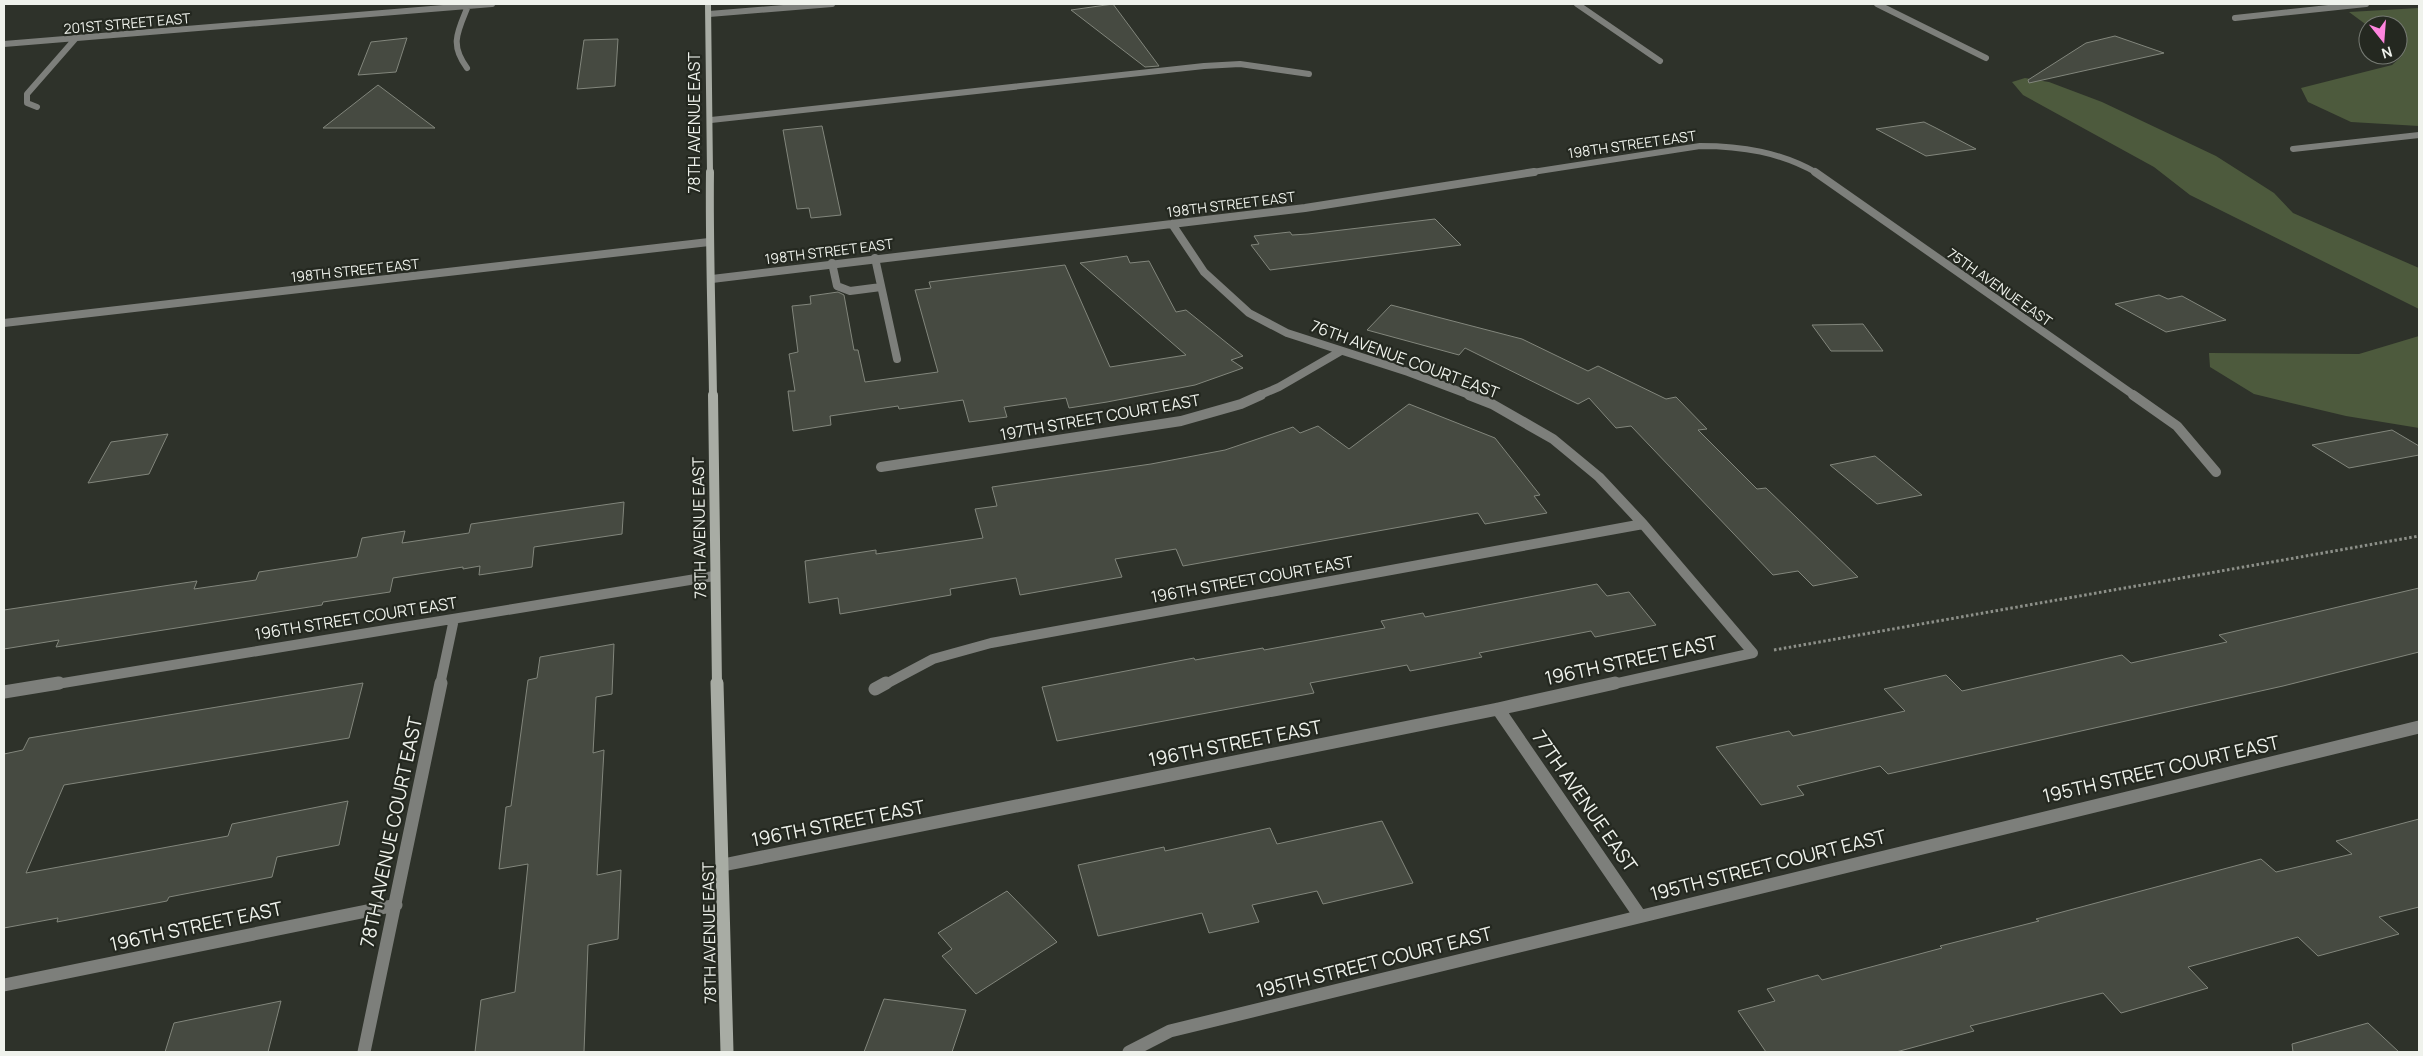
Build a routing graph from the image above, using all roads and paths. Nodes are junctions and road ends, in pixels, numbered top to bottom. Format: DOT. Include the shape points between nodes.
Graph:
graph roads {
  1 [pos="492,4"];
  2 [pos="832,4"];
  3 [pos="1577,4"];
  4 [pos="1877,4"];
  5 [pos="2366,4"];
  6 [pos="468,6"];
  7 [pos="708,9"];
  8 [pos="2235,18"];
  9 [pos="76,38"];
  10 [pos="4,44"];
  11 [pos="1986,58"];
  12 [pos="1660,61"];
  13 [pos="467,68"];
  14 [pos="1309,74"];
  15 [pos="37,107"];
  16 [pos="711,120"];
  17 [pos="2419,136"];
  18 [pos="1752,148"];
  19 [pos="2293,149"];
  20 [pos="1172,224"];
  21 [pos="709,242"];
  22 [pos="875,258"];
  23 [pos="832,263"];
  24 [pos="712,279"];
  25 [pos="881,287"];
  26 [pos="4,322"];
  27 [pos="1341,350"];
  28 [pos="897,359"];
  29 [pos="881,467"];
  30 [pos="2216,472"];
  31 [pos="1643,524"];
  32 [pos="2419,536"];
  33 [pos="714,576"];
  34 [pos="454,619"];
  35 [pos="1753,653"];
  36 [pos="874,690"];
  37 [pos="4,692"];
  38 [pos="1498,709"];
  39 [pos="2419,727"];
  40 [pos="722,865"];
  41 [pos="396,904"];
  42 [pos="1640,916"];
  43 [pos="4,984"];
  44 [pos="364,1052"];
  45 [pos="727,1052"];
  46 [pos="1130,1052"];
  1 -- 6 [label="street, 201ST STREET EAST"];
  2 -- 7 [label="street"];
  3 -- 12 [label="street"];
  4 -- 11 [label="street"];
  5 -- 8 [label="street"];
  6 -- 9 [label="street, 201ST STREET EAST"];
  6 -- 13 [label="street" via="455,49"];
  7 -- 16 [label="street, 78TH AVENUE EAST"];
  9 -- 10 [label="street, 201ST STREET EAST"];
  9 -- 15 [label="street" via="27,94 27,102"];
  14 -- 16 [label="street" via="1240,64 1204,66"];
  16 -- 21 [label="street, 78TH AVENUE EAST"];
  17 -- 19 [label="street"];
  18 -- 20 [label="street, 198TH STREET EAST" via="1700,146 1305,208"];
  18 -- 30 [label="street, 75TH AVENUE EAST" via="1778,153 1827,179 2177,426"];
  20 -- 22 [label="street, 198TH STREET EAST"];
  20 -- 27 [label="street, 76TH AVENUE COURT EAST" via="1204,272 1249,313 1287,333"];
  21 -- 24 [label="street, 78TH AVENUE EAST"];
  21 -- 26 [label="street, 198TH STREET EAST"];
  22 -- 23 [label="street, 198TH STREET EAST"];
  22 -- 25 [label="street"];
  23 -- 24 [label="street, 198TH STREET EAST"];
  23 -- 25 [label="street" via="837,286 850,291"];
  24 -- 33 [label="street, 78TH AVENUE EAST"];
  25 -- 28 [label="street"];
  27 -- 29 [label="street, 197TH STREET COURT EAST" via="1279,387 1241,404 1181,421"];
  27 -- 31 [label="street, 76TH AVENUE COURT EAST" via="1492,404 1546,434 1599,477"];
  31 -- 35 [label="street, 76TH AVENUE COURT EAST"];
  31 -- 36 [label="street, 196TH STREET COURT EAST" via="991,643 933,659"];
  32 -- 35 [label="path"];
  33 -- 34 [label="street, 196TH STREET COURT EAST" via="531,609"];
  33 -- 40 [label="street, 78TH AVENUE EAST"];
  34 -- 37 [label="street, 196TH STREET COURT EAST"];
  34 -- 41 [label="street, 78TH AVENUE COURT EAST"];
  35 -- 38 [label="street, 196TH STREET EAST"];
  38 -- 40 [label="street, 196TH STREET EAST"];
  38 -- 42 [label="street, 77TH AVENUE EAST"];
  39 -- 42 [label="street, 195TH STREET COURT EAST"];
  40 -- 45 [label="street, 78TH AVENUE EAST"];
  41 -- 43 [label="street, 196TH STREET EAST"];
  41 -- 44 [label="street, 78TH AVENUE COURT EAST"];
  42 -- 46 [label="street, 195TH STREET COURT EAST" via="1170,1031"];
}
